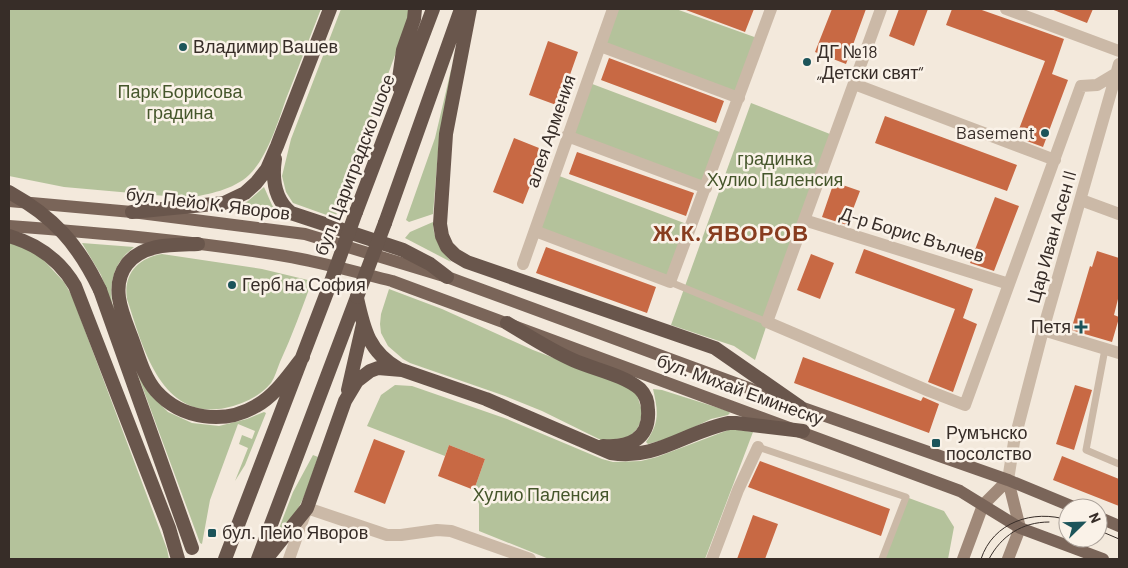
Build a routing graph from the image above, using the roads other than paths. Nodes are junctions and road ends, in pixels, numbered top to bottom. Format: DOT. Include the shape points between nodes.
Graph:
graph roads {
  1 [pos="415,9"];
  2 [pos="433,9"];
  3 [pos="461,9"];
  4 [pos="470,9"];
  5 [pos="613,9"];
  6 [pos="771,9"];
  7 [pos="881,9"];
  8 [pos="1006,9"];
  9 [pos="330,10"];
  10 [pos="600,46"];
  11 [pos="1119,50"];
  12 [pos="1118,70"];
  13 [pos="854,84"];
  14 [pos="739,98"];
  15 [pos="395,112"];
  16 [pos="567,136"];
  17 [pos="277,146"];
  18 [pos="1054,160"];
  19 [pos="706,188"];
  20 [pos="9,192"];
  21 [pos="1081,200"];
  22 [pos="9,201"];
  23 [pos="132,212"];
  24 [pos="1119,214"];
  25 [pos="804,220"];
  26 [pos="9,226"];
  27 [pos="535,231"];
  28 [pos="9,236"];
  29 [pos="198,244"];
  30 [pos="399,262"];
  31 [pos="523,264"];
  32 [pos="447,277"];
  33 [pos="670,282"];
  34 [pos="1009,284"];
  35 [pos="357,297"];
  36 [pos="767,322"];
  37 [pos="507,323"];
  38 [pos="362,324"];
  39 [pos="1044,330"];
  40 [pos="1104,350"];
  41 [pos="1119,353"];
  42 [pos="303,357"];
  43 [pos="402,370"];
  44 [pos="345,401"];
  45 [pos="800,407"];
  46 [pos="802,431"];
  47 [pos="585,443"];
  48 [pos="758,448"];
  49 [pos="1119,464"];
  50 [pos="1008,480"];
  51 [pos="1058,501"];
  52 [pos="982,505"];
  53 [pos="308,508"];
  54 [pos="1020,528"];
  55 [pos="192,548"];
  56 [pos="178,559"];
  57 [pos="225,559"];
  58 [pos="258,559"];
  59 [pos="266,559"];
  60 [pos="289,559"];
  61 [pos="530,559"];
  62 [pos="712,559"];
  63 [pos="882,559"];
  64 [pos="963,559"];
  65 [pos="1008,559"];
  66 [pos="1103,559"];
  1 -- 15 [label="highway" via="403,50"];
  2 -- 15 [label="highway, бул. Цариградско шосе"];
  3 -- 35 [label="highway, bridge"];
  4 -- 45 [label="highway" via="444,156 440,231 451,252 467,262 715,348"];
  5 -- 10 [label="street, алея Армения"];
  6 -- 14 [label="street"];
  7 -- 13 [label="street"];
  8 -- 11 [label="street"];
  9 -- 17 [label="highway"];
  10 -- 14 [label="street"];
  10 -- 16 [label="street, алея Армения"];
  12 -- 18 [label="street" via="1097,86 1081,86"];
  12 -- 21 [label="street, Цар Иван Асен II"];
  13 -- 18 [label="street"];
  13 -- 25 [label="street"];
  14 -- 19 [label="street"];
  15 -- 42 [label="highway, бул. Цариградско шосе, bridge"];
  16 -- 19 [label="street"];
  16 -- 27 [label="street, алея Армения"];
  17 -- 23 [label="highway" via="267,169 256,183 234,199 224,203"];
  17 -- 32 [label="highway" via="273,173 276,192 285,208 403,250"];
  18 -- 34 [label="street"];
  19 -- 33 [label="street"];
  20 -- 55 [label="highway, bridge" via="34,207 66,235 79,251 100,290"];
  21 -- 24 [label="street"];
  21 -- 39 [label="street, Цар Иван Асен II"];
  22 -- 23 [label="main road, бул. Пейо К. Яворов"];
  23 -- 30 [label="main road, бул. Пейо К. Яворов" via="305,234"];
  25 -- 34 [label="street, Д-р Борис Вълчев"];
  25 -- 36 [label="street"];
  26 -- 29 [label="main road"];
  27 -- 31 [label="street, алея Армения"];
  27 -- 33 [label="street"];
  28 -- 56 [label="highway" via="48,254 75,286 169,528"];
  29 -- 37 [label="main road, бул. Михай Еминеску" via="285,256 358,272"];
  29 -- 42 [label="highway" via="160,246 144,251 128,263 119,282 120,307 146,374 156,390 180,410 194,415 235,415 271,396"];
  30 -- 32 [label="main road, бул. Михай Еминеску"];
  32 -- 45 [label="main road, бул. Михай Еминеску"];
  33 -- 36 [label="lane"];
  34 -- 36 [label="street" via="965,405"];
  35 -- 38 [label="highway"];
  35 -- 58 [label="highway"];
  37 -- 46 [label="main road, бул. Михай Еминеску"];
  37 -- 47 [label="highway" via="572,360 626,381 644,394 648,414 641,436 623,446"];
  38 -- 43 [label="highway" via="375,349"];
  38 -- 44 [label="highway"];
  39 -- 40 [label="street"];
  39 -- 50 [label="street, Цар Иван Асен II" via="1014,442"];
  40 -- 41 [label="street"];
  40 -- 49 [label="lane" via="1086,450"];
  42 -- 57 [label="highway, бул. Цариградско шосе"];
  43 -- 44 [label="highway" via="378,368 370,371 357,381"];
  43 -- 47 [label="highway" via="494,402"];
  44 -- 53 [label="highway"];
  45 -- 50 [label="main road, бул. Михай Еминеску"];
  46 -- 47 [label="highway" via="721,424 655,450 625,456"];
  46 -- 52 [label="main road, бул. Михай Еминеску" via="960,491"];
  48 -- 62 [label="street"];
  48 -- 63 [label="lane" via="906,497"];
  50 -- 51 [label="main road, бул. Михай Еминеску"];
  50 -- 52 [label="main road"];
  50 -- 54 [label="main road"];
  52 -- 54 [label="main road, бул. Михай Еминеску"];
  52 -- 64 [label="main road"];
  53 -- 59 [label="highway"];
  53 -- 60 [label="street"];
  53 -- 61 [label="street" via="387,535 451,531"];
  54 -- 65 [label="main road"];
  54 -- 66 [label="main road, бул. Михай Еминеску"];
}
